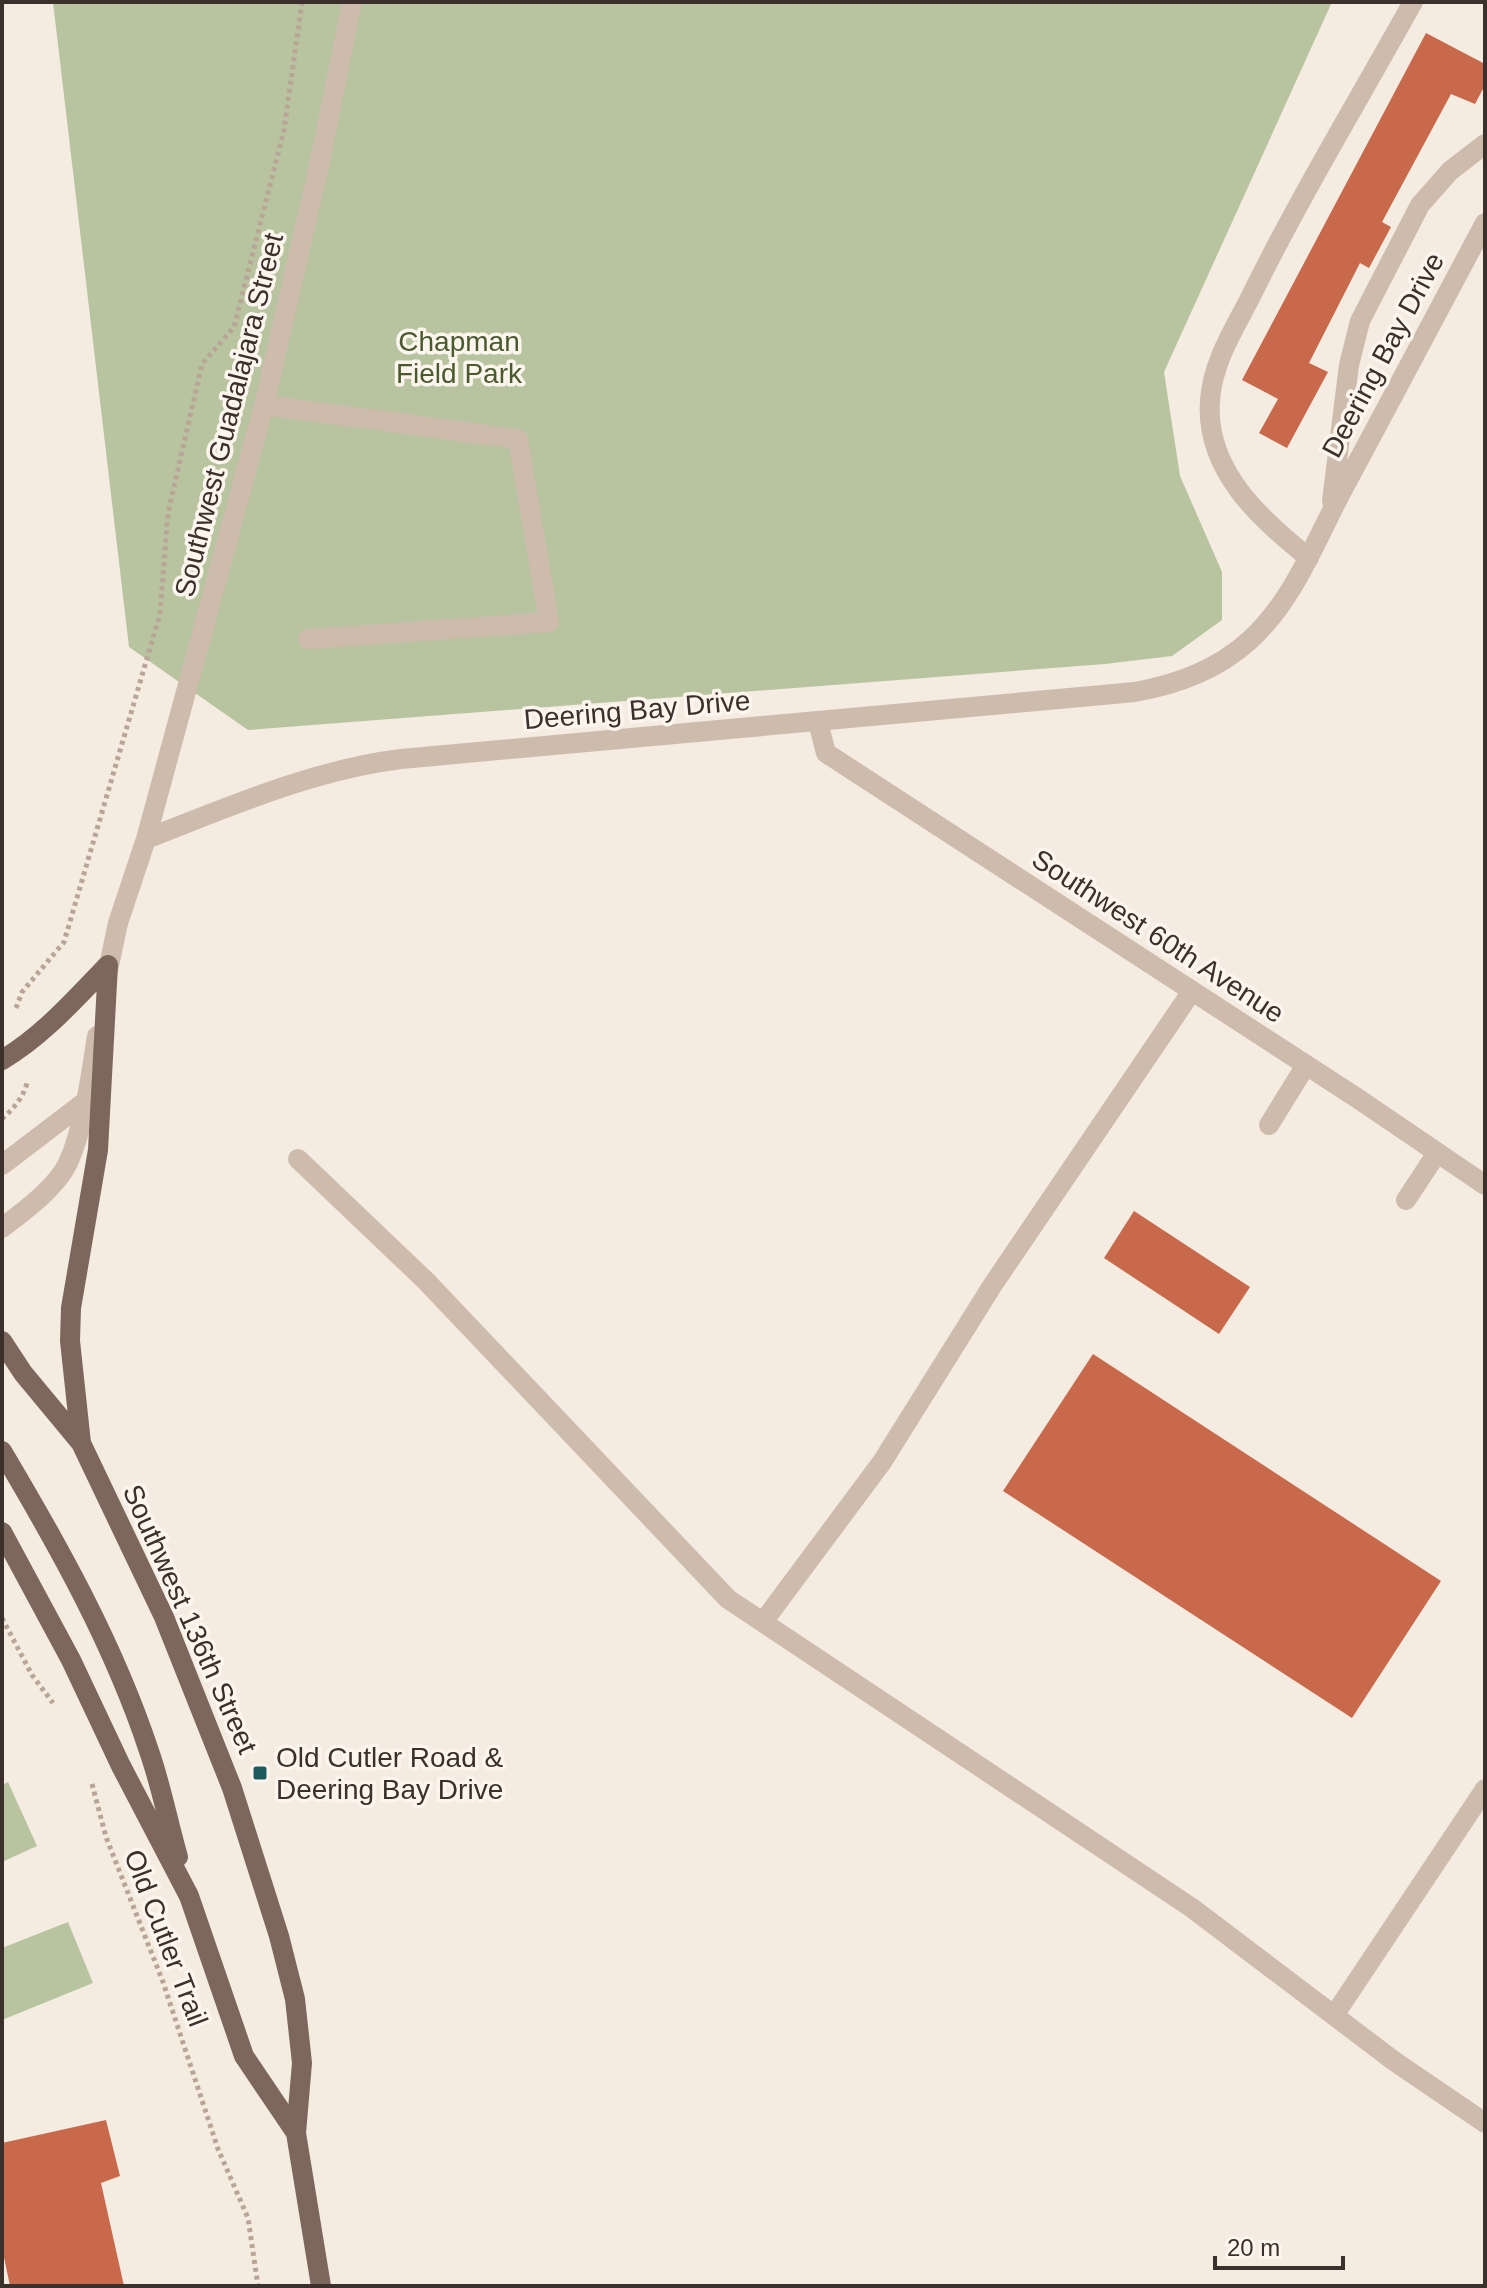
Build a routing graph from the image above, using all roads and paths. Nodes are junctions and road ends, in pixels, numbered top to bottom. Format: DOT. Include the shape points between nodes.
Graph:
graph roads {
  1 [pos="302,2"];
  2 [pos="352,2"];
  3 [pos="1413,2"];
  4 [pos="1485,144"];
  5 [pos="1485,223"];
  6 [pos="264,405"];
  7 [pos="1331,513"];
  8 [pos="1309,558"];
  9 [pos="308,639"];
  10 [pos="818,722"];
  11 [pos="146,839"];
  12 [pos="108,965"];
  13 [pos="1192,991"];
  14 [pos="15,1016"];
  15 [pos="2,1060"];
  16 [pos="1306,1065"];
  17 [pos="28,1078"];
  18 [pos="86,1101"];
  19 [pos="2,1119"];
  20 [pos="1269,1125"];
  21 [pos="1437,1153"];
  22 [pos="298,1159"];
  23 [pos="2,1165"];
  24 [pos="1485,1185"];
  25 [pos="1406,1200"];
  26 [pos="2,1228"];
  27 [pos="2,1341"];
  28 [pos="81,1443"];
  29 [pos="2,1451"];
  30 [pos="2,1532"];
  31 [pos="2,1618"];
  32 [pos="763,1622"];
  33 [pos="60,1712"];
  34 [pos="89,1772"];
  35 [pos="1485,1789"];
  36 [pos="189,1896"];
  37 [pos="1335,2014"];
  38 [pos="1485,2123"];
  39 [pos="296,2133"];
  40 [pos="258,2286"];
  41 [pos="321,2286"];
  1 -- 14 [label="path" via="284,130 234,327 202,364 168,513 160,614 64,942 22,992"];
  2 -- 6 [label="street, Southwest Guadalajara Street"];
  3 -- 8 [label="street" via="1267,264 1216,366 1209,401 1220,458 1232,483 1274,530"];
  4 -- 7 [label="street, Deering Bay Drive" via="1450,171 1420,205 1360,321 1349,365"];
  5 -- 7 [label="street, Deering Bay Drive"];
  6 -- 9 [label="street" via="518,439 549,622"];
  6 -- 11 [label="street, Southwest Guadalajara Street"];
  7 -- 8 [label="street, Deering Bay Drive"];
  8 -- 10 [label="street, Deering Bay Drive" via="1251,640 1218,664 1179,682 1124,693"];
  10 -- 11 [label="street, Deering Bay Drive" via="379,762 280,788"];
  10 -- 13 [label="street, Southwest 60th Avenue" via="826,753"];
  11 -- 12 [label="street"];
  12 -- 15 [label="main road" via="52,1022"];
  12 -- 18 [label="street"];
  12 -- 28 [label="main road" via="98,1150 71,1308"];
  13 -- 16 [label="street, Southwest 60th Avenue"];
  13 -- 32 [label="street" via="992,1286 882,1462"];
  16 -- 20 [label="street"];
  16 -- 21 [label="street, Southwest 60th Avenue"];
  17 -- 19 [label="path" via="24,1092"];
  18 -- 23 [label="street"];
  18 -- 26 [label="street" via="68,1164 37,1200"];
  21 -- 24 [label="street, Southwest 60th Avenue"];
  21 -- 25 [label="street"];
  22 -- 32 [label="street" via="426,1281 728,1599"];
  27 -- 28 [label="main road, Southwest 136th Street"];
  28 -- 39 [label="main road, Southwest 136th Street" via="201,1705 279,1936 295,1999 302,2063"];
  29 -- 36 [label="main road" via="105,1639 150,1752"];
  30 -- 36 [label="main road, Southwest 136th Street"];
  31 -- 33 [label="path" via="32,1675"];
  32 -- 37 [label="street" via="1192,1908"];
  34 -- 40 [label="path, Old Cutler Trail" via="106,1837 163,1982 218,2149 248,2218"];
  35 -- 37 [label="street"];
  36 -- 39 [label="main road, Southwest 136th Street" via="244,2056"];
  37 -- 38 [label="street"];
  39 -- 41 [label="main road, Southwest 136th Street"];
}
